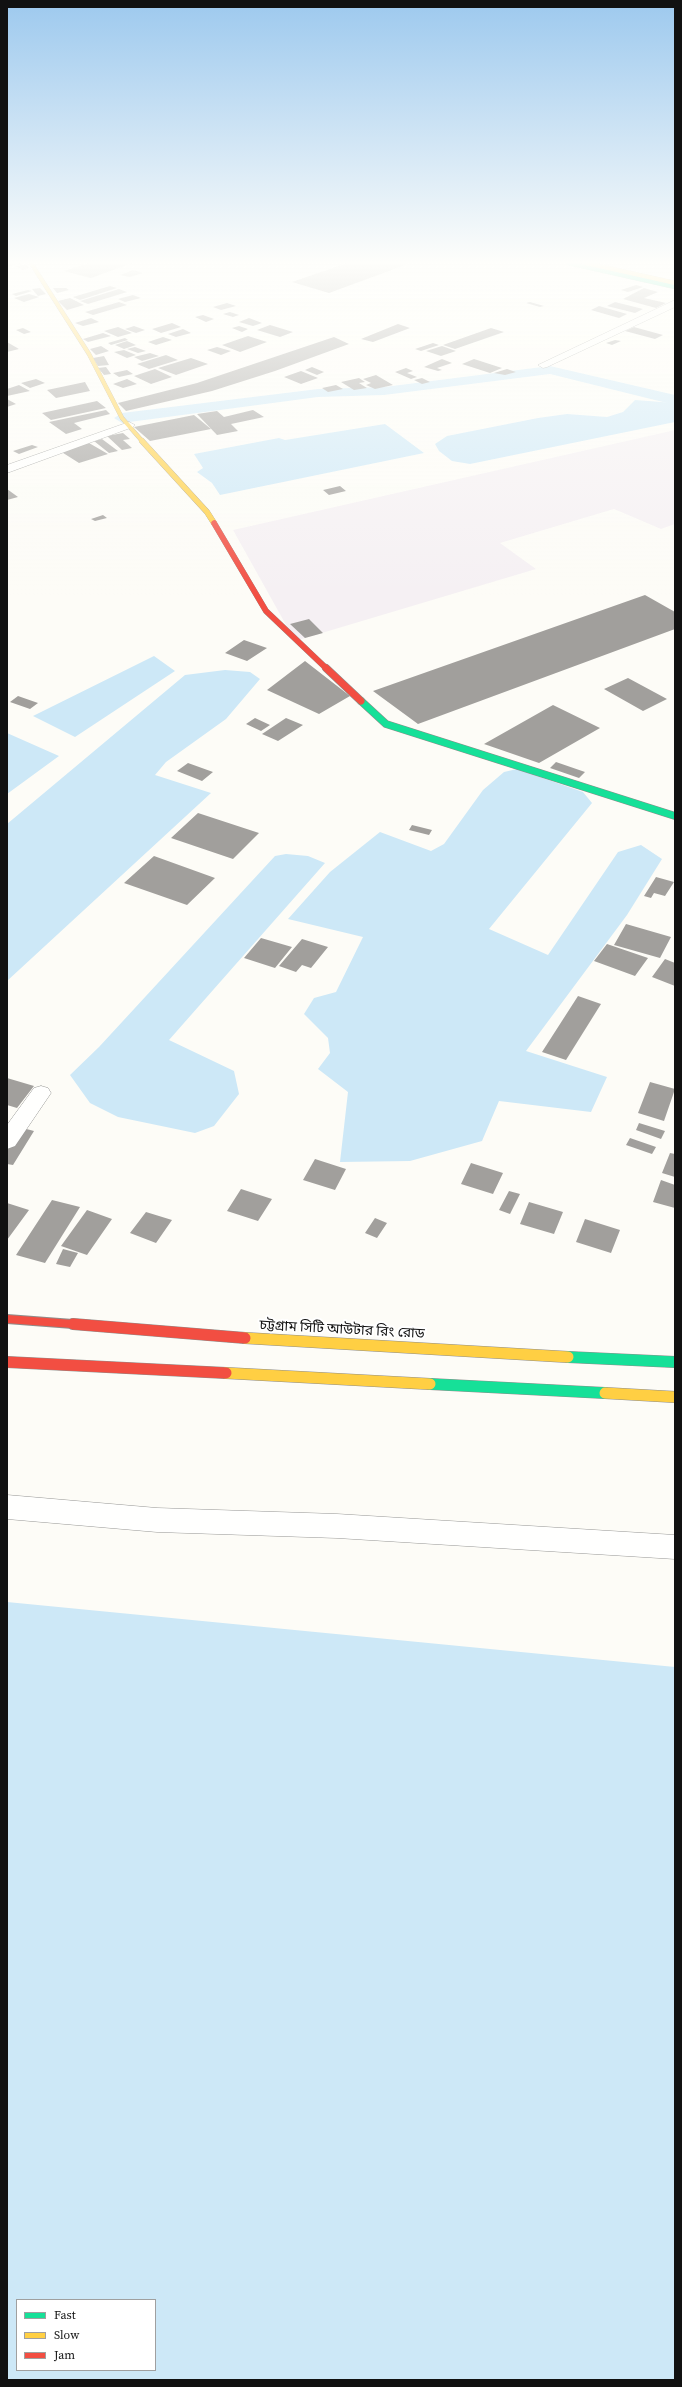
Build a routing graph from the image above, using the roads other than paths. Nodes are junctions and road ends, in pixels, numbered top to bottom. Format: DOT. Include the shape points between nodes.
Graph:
graph roads {
  1 [pos="100,374"];
  2 [pos="129,425"];
  3 [pos="7,469"];
  4 [pos="675,816"];
  5 [pos="41,1094"];
  6 [pos="7,1141"];
  7 [pos="7,1319"];
  8 [pos="7,1362"];
  9 [pos="675,1362"];
  10 [pos="675,1397"];
  11 [pos="7,1506"];
  12 [pos="675,1547"];
  1 -- 2 [label="main road" via="122,418"];
  2 -- 3 [label="street"];
  2 -- 4 [label="main road" via="133,433 207,512 266,611 386,724"];
  5 -- 6 [label="street"];
  7 -- 9 [label="main road, চট্টগ্রাম সিটি আউটার রিং রোড" via="302,1343"];
  8 -- 10 [label="main road"];
  11 -- 12 [label="street" via="158,1520 345,1526"];
}
